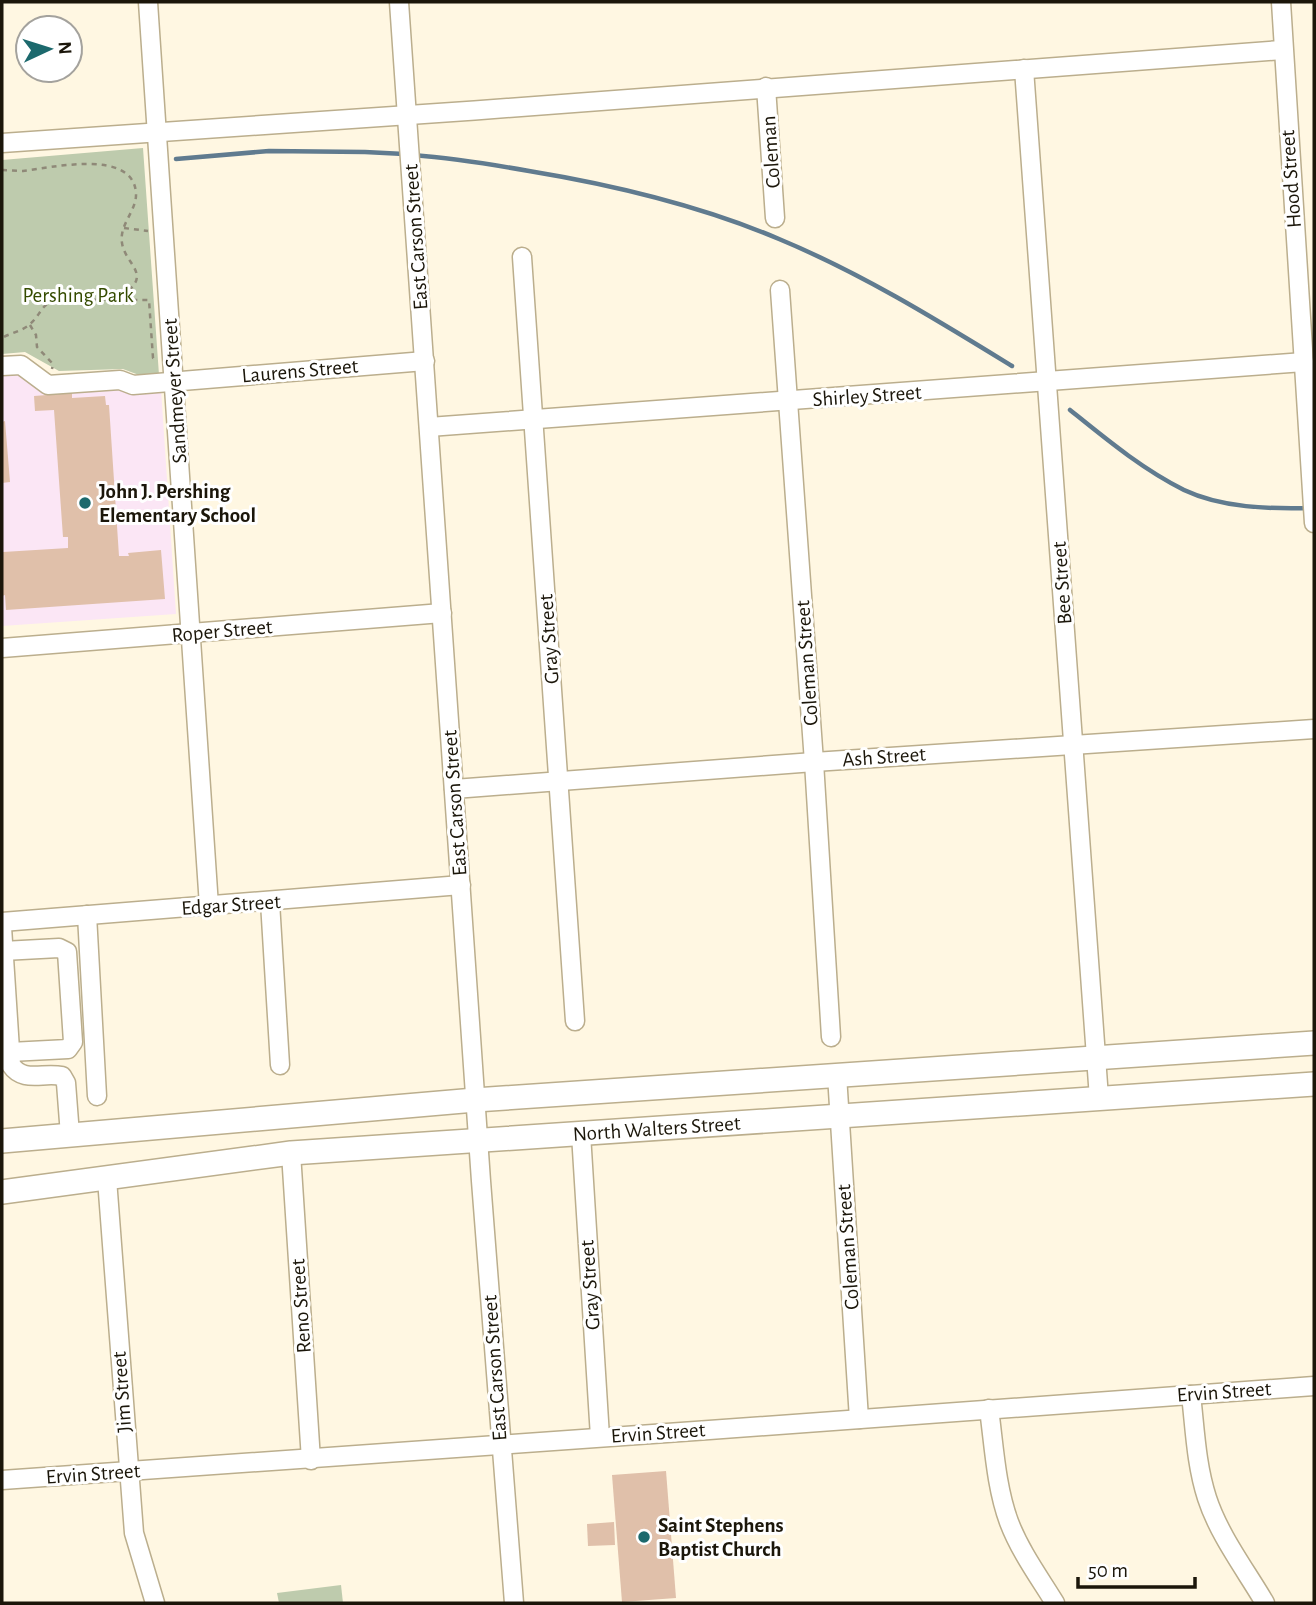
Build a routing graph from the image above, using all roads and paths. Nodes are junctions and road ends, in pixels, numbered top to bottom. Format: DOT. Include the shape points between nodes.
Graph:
graph roads {
  1 [pos="148,2"];
  2 [pos="399,2"];
  3 [pos="1281,2"];
  4 [pos="1282,50"];
  5 [pos="1024,68"];
  6 [pos="766,87"];
  7 [pos="407,115"];
  8 [pos="159,133"];
  9 [pos="2,144"];
  10 [pos="2,170"];
  11 [pos="775,218"];
  12 [pos="124,228"];
  13 [pos="164,229"];
  14 [pos="522,257"];
  15 [pos="780,290"];
  16 [pos="124,294"];
  17 [pos="149,306"];
  18 [pos="30,325"];
  19 [pos="2,338"];
  20 [pos="425,361"];
  21 [pos="1304,362"];
  22 [pos="2,366"];
  23 [pos="175,381"];
  24 [pos="1046,383"];
  25 [pos="48,385"];
  26 [pos="788,401"];
  27 [pos="534,421"];
  28 [pos="429,428"];
  29 [pos="1314,521"];
  30 [pos="442,613"];
  31 [pos="191,633"];
  32 [pos="2,648"];
  33 [pos="1314,729"];
  34 [pos="1074,745"];
  35 [pos="814,762"];
  36 [pos="559,781"];
  37 [pos="454,789"];
  38 [pos="461,886"];
  39 [pos="270,902"];
  40 [pos="209,906"];
  41 [pos="86,915"];
  42 [pos="2,924"];
  43 [pos="3,951"];
  44 [pos="575,1021"];
  45 [pos="831,1037"];
  46 [pos="1314,1043"];
  47 [pos="10,1052"];
  48 [pos="1096,1058"];
  49 [pos="280,1065"];
  50 [pos="837,1075"];
  51 [pos="1314,1084"];
  52 [pos="97,1096"];
  53 [pos="1099,1098"];
  54 [pos="475,1100"];
  55 [pos="839,1116"];
  56 [pos="581,1134"];
  57 [pos="70,1135"];
  58 [pos="478,1140"];
  59 [pos="2,1141"];
  60 [pos="291,1153"];
  61 [pos="107,1178"];
  62 [pos="2,1192"];
  63 [pos="1314,1385"];
  64 [pos="1191,1395"];
  65 [pos="989,1409"];
  66 [pos="859,1419"];
  67 [pos="600,1437"];
  68 [pos="501,1444"];
  69 [pos="311,1460"];
  70 [pos="128,1471"];
  71 [pos="2,1480"];
  72 [pos="155,1603"];
  73 [pos="514,1603"];
  74 [pos="1055,1603"];
  75 [pos="1265,1603"];
  1 -- 8 [label="street, Sandmeyer Street"];
  2 -- 7 [label="street, East Carson Street"];
  3 -- 4 [label="street, Hood Street"];
  4 -- 5 [label="street"];
  4 -- 21 [label="street, Hood Street"];
  5 -- 6 [label="street"];
  5 -- 24 [label="street, Bee Street"];
  6 -- 7 [label="street"];
  6 -- 11 [label="street, Coleman"];
  7 -- 8 [label="street"];
  7 -- 20 [label="street, East Carson Street"];
  8 -- 9 [label="street"];
  8 -- 13 [label="street, Sandmeyer Street"];
  10 -- 12 [label="path" via="74,164 120,169 132,181 136,195"];
  12 -- 13 [label="path"];
  12 -- 16 [label="path" via="124,251 137,273"];
  13 -- 23 [label="street, Sandmeyer Street"];
  14 -- 27 [label="street, Gray Street"];
  15 -- 26 [label="street, Coleman Street"];
  16 -- 17 [label="path" via="134,300 149,300"];
  16 -- 18 [label="path" via="57,300 46,304"];
  18 -- 19 [label="path"];
  18 -- 25 [label="path" via="37,347 53,364"];
  20 -- 23 [label="street, Laurens Street"];
  20 -- 28 [label="street, East Carson Street"];
  21 -- 24 [label="street, Shirley Street"];
  21 -- 29 [label="street, Hood Street"];
  22 -- 25 [label="street" via="20,365"];
  23 -- 25 [label="street, Laurens Street"];
  23 -- 31 [label="street, Sandmeyer Street"];
  24 -- 26 [label="street, Shirley Street"];
  24 -- 34 [label="street, Bee Street"];
  26 -- 27 [label="street, Shirley Street"];
  26 -- 35 [label="street, Coleman Street"];
  27 -- 28 [label="street, Shirley Street"];
  27 -- 36 [label="street, Gray Street"];
  28 -- 30 [label="street, East Carson Street"];
  30 -- 31 [label="street, Roper Street"];
  30 -- 37 [label="street, East Carson Street"];
  31 -- 32 [label="street, Roper Street"];
  31 -- 40 [label="street, Sandmeyer Street"];
  33 -- 34 [label="street, Ash Street"];
  34 -- 35 [label="street, Ash Street"];
  34 -- 48 [label="street, Bee Street"];
  35 -- 36 [label="street, Ash Street"];
  35 -- 45 [label="street, Coleman Street"];
  36 -- 37 [label="street, Ash Street"];
  36 -- 44 [label="street, Gray Street"];
  37 -- 38 [label="street, East Carson Street"];
  38 -- 39 [label="street, Edgar Street"];
  38 -- 54 [label="street, East Carson Street"];
  39 -- 40 [label="street, Edgar Street"];
  39 -- 49 [label="street"];
  40 -- 41 [label="street, Edgar Street"];
  41 -- 42 [label="street, Edgar Street"];
  41 -- 52 [label="street"];
  42 -- 43 [label="street"];
  43 -- 47 [label="street"];
  43 -- 47 [label="street" via="59,948 67,952 68,965 73,1042 68,1049"];
  46 -- 48 [label="main road, North Walters Street"];
  47 -- 57 [label="street" via="16,1073 62,1076"];
  48 -- 50 [label="main road, North Walters Street"];
  48 -- 53 [label="street, Bee Street"];
  50 -- 54 [label="main road, North Walters Street"];
  50 -- 55 [label="street, Coleman Street"];
  51 -- 53 [label="main road, North Walters Street"];
  53 -- 55 [label="main road, North Walters Street"];
  54 -- 57 [label="main road, North Walters Street"];
  54 -- 58 [label="street, East Carson Street"];
  55 -- 56 [label="main road, North Walters Street"];
  55 -- 66 [label="street, Coleman Street"];
  56 -- 58 [label="main road, North Walters Street"];
  56 -- 67 [label="street, Gray Street"];
  57 -- 59 [label="main road, North Walters Street"];
  58 -- 60 [label="main road, North Walters Street"];
  58 -- 68 [label="street, East Carson Street"];
  60 -- 61 [label="main road, North Walters Street"];
  60 -- 69 [label="street, Reno Street"];
  61 -- 62 [label="main road, North Walters Street"];
  61 -- 70 [label="street, Jim Street"];
  63 -- 64 [label="street, Ervin Street"];
  64 -- 65 [label="street, Ervin Street"];
  64 -- 75 [label="street" via="1207,1498"];
  65 -- 66 [label="street, Ervin Street"];
  65 -- 74 [label="street" via="1001,1494 1010,1523"];
  66 -- 67 [label="street, Ervin Street"];
  67 -- 68 [label="street, Ervin Street"];
  68 -- 69 [label="street, Ervin Street"];
  68 -- 73 [label="street, East Carson Street"];
  69 -- 70 [label="street, Ervin Street"];
  70 -- 71 [label="street, Ervin Street"];
  70 -- 72 [label="street, Jim Street" via="134,1533"];
}
